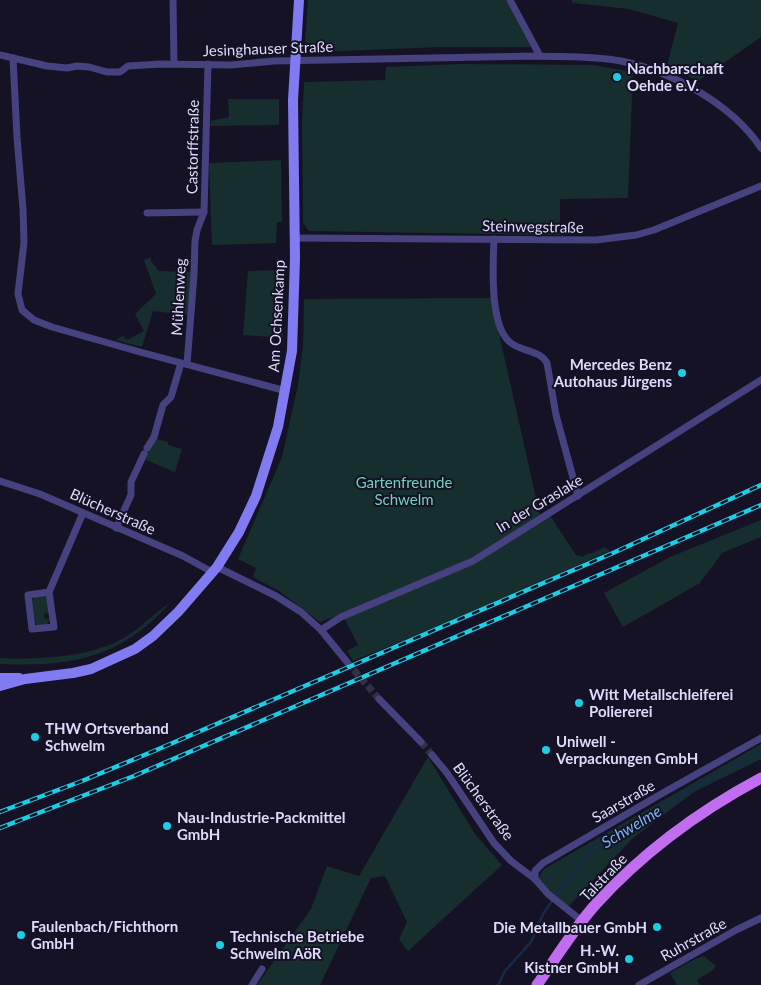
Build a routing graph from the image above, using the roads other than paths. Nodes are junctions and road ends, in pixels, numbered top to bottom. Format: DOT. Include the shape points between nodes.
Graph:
graph roads {
  1 [pos="173,0"];
  2 [pos="299,0"];
  3 [pos="510,0"];
  4 [pos="0,55"];
  5 [pos="540,56"];
  6 [pos="13,58"];
  7 [pos="294,61"];
  8 [pos="174,64"];
  9 [pos="208,64"];
  10 [pos="761,148"];
  11 [pos="761,186"];
  12 [pos="204,212"];
  13 [pos="148,213"];
  14 [pos="196,230"];
  15 [pos="295,238"];
  16 [pos="494,239"];
  17 [pos="184,364"];
  18 [pos="761,380"];
  19 [pos="286,391"];
  20 [pos="0,481"];
  21 [pos="578,496"];
  22 [pos="83,513"];
  23 [pos="116,528"];
  24 [pos="214,570"];
  25 [pos="49,592"];
  26 [pos="321,630"];
  27 [pos="347,662"];
  28 [pos="0,678"];
  29 [pos="25,679"];
  30 [pos="0,686"];
  31 [pos="379,699"];
  32 [pos="761,738"];
  33 [pos="421,742"];
  34 [pos="432,754"];
  35 [pos="761,778"];
  36 [pos="535,879"];
  37 [pos="761,918"];
  38 [pos="582,921"];
  39 [pos="262,969"];
  40 [pos="252,985"];
  41 [pos="537,985"];
  42 [pos="639,985"];
  1 -- 8 [label="street"];
  2 -- 7 [label="main road, Am Ochsenkamp"];
  3 -- 5 [label="street"];
  4 -- 6 [label="street, Jesinghauser Straße"];
  5 -- 7 [label="street, Jesinghauser Straße"];
  5 -- 10 [label="street, Jesinghauser Straße" via="619,61 662,73 716,103"];
  6 -- 8 [label="street, Jesinghauser Straße" via="47,66 89,66 107,72 120,72 128,66"];
  6 -- 17 [label="street" via="24,228 18,294 22,310 34,320"];
  7 -- 9 [label="street, Jesinghauser Straße"];
  7 -- 15 [label="main road, Am Ochsenkamp"];
  8 -- 9 [label="street, Jesinghauser Straße"];
  9 -- 12 [label="street, Castorffstraße"];
  11 -- 16 [label="street, Steinwegstraße" via="636,235 596,240"];
  12 -- 13 [label="street"];
  12 -- 14 [label="street, Castorffstraße"];
  14 -- 17 [label="street, Mühlenweg"];
  15 -- 16 [label="street, Steinwegstraße"];
  15 -- 19 [label="main road, Am Ochsenkamp" via="292,351"];
  16 -- 21 [label="street" via="493,285 502,334 517,347 544,357 547,363 554,408"];
  17 -- 19 [label="street"];
  17 -- 23 [label="street, Mühlenweg" via="170,397 163,405 154,437 131,482 131,496"];
  18 -- 21 [label="street, In der Graslake"];
  19 -- 24 [label="main road, Am Ochsenkamp" via="261,482 238,532"];
  20 -- 22 [label="street, Blücherstraße"];
  21 -- 26 [label="street, In der Graslake" via="473,561 341,617"];
  22 -- 23 [label="street, Blücherstraße"];
  22 -- 25 [label="street"];
  23 -- 24 [label="street, Blücherstraße"];
  24 -- 26 [label="street, Blücherstraße" via="276,596"];
  24 -- 29 [label="main road, Am Ochsenkamp" via="168,623 135,649 91,669"];
  25 -- 25 [label="street" via="28,595 32,629 54,627"];
  26 -- 27 [label="street, Blücherstraße"];
  28 -- 29 [label="main road, Am Ochsenkamp"];
  29 -- 30 [label="main road, Am Ochsenkamp"];
  31 -- 33 [label="street"];
  32 -- 36 [label="street, Saarstraße" via="543,863 535,871"];
  34 -- 36 [label="street, Blücherstraße" via="494,843"];
  35 -- 38 [label="main road, Talstraße" via="676,830 640,861"];
  36 -- 38 [label="street, Blücherstraße" via="548,894"];
  37 -- 42 [label="street, Ruhrstraße"];
  38 -- 41 [label="main road, Talstraße"];
  39 -- 40 [label="street"];
}
